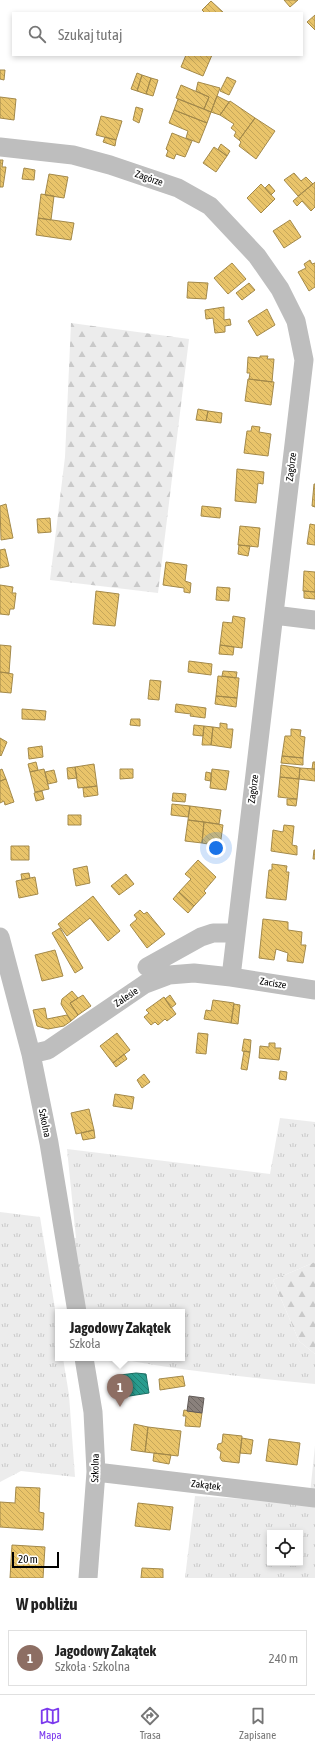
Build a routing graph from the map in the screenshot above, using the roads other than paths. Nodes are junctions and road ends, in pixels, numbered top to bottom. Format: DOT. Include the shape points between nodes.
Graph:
graph roads {
  1 [pos="0,147"];
  2 [pos="274,615"];
  3 [pos="315,620"];
  4 [pos="236,933"];
  5 [pos="0,937"];
  6 [pos="147,967"];
  7 [pos="231,977"];
  8 [pos="315,990"];
  9 [pos="32,1054"];
  10 [pos="76,1309"];
  11 [pos="84,1361"];
  12 [pos="96,1472"];
  13 [pos="315,1498"];
  14 [pos="88,1578"];
  1 -- 2 [label="street, Zagórze" via="73,155 178,188 210,206 257,256 280,289 296,321 304,360"];
  2 -- 3 [label="street"];
  2 -- 4 [label="street, Zagórze"];
  4 -- 6 [label="street" via="212,933 201,936"];
  4 -- 7 [label="street, Zagórze"];
  5 -- 9 [label="street, Szkolna"];
  7 -- 8 [label="street, Zacisze"];
  7 -- 9 [label="street, Zalesie" via="194,973 169,974 145,984 48,1050"];
  9 -- 10 [label="street, Szkolna"];
  11 -- 12 [label="street, Szkolna" via="93,1412"];
  12 -- 13 [label="street, Zakątek"];
  12 -- 14 [label="street, Szkolna"];
}
